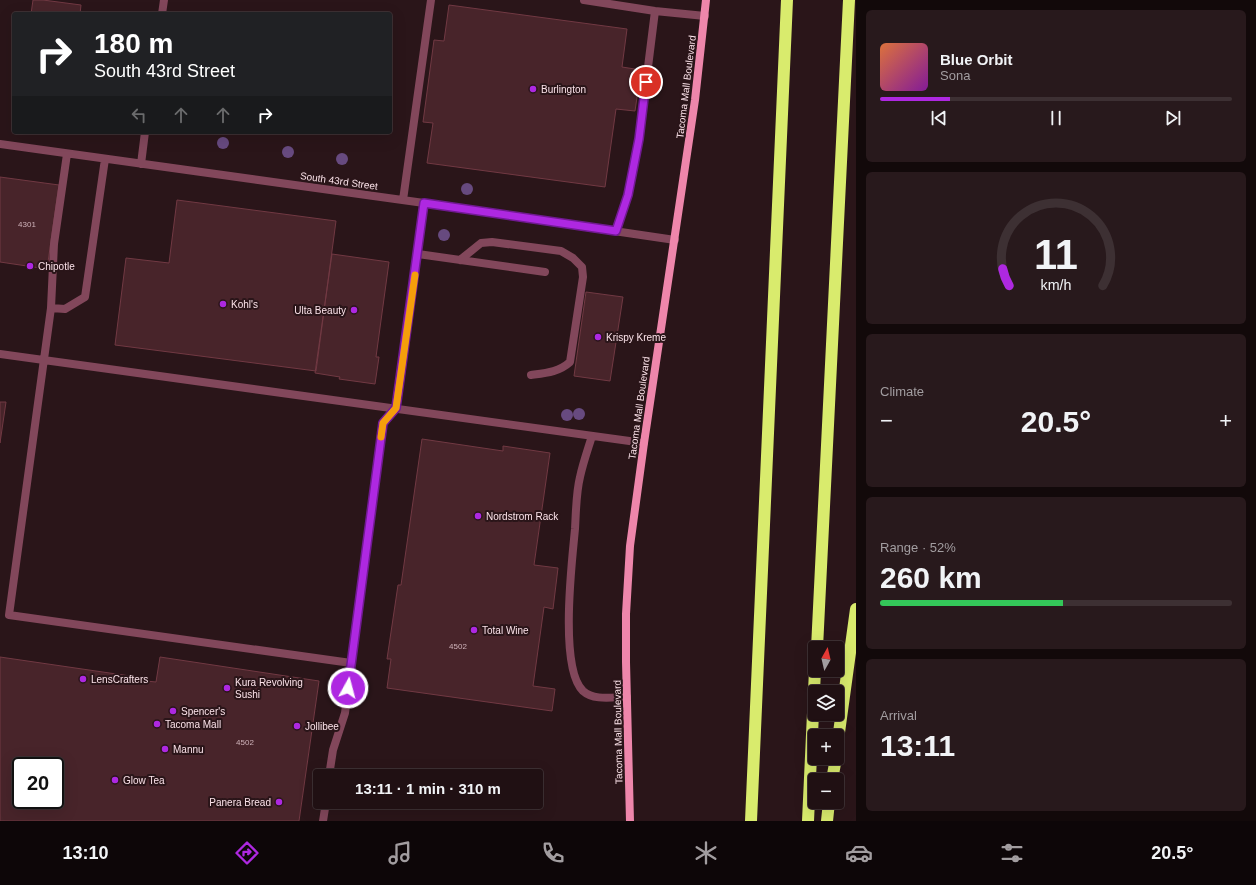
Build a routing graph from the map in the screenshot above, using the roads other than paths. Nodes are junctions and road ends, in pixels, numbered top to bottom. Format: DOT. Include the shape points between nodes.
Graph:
graph roads {
  1 [pos="164,0"];
  2 [pos="431,0"];
  3 [pos="584,0"];
  4 [pos="706,0"];
  5 [pos="787,0"];
  6 [pos="849,0"];
  7 [pos="655,11"];
  8 [pos="162,12"];
  9 [pos="705,16"];
  10 [pos="145,134"];
  11 [pos="0,144"];
  12 [pos="67,154"];
  13 [pos="106,159"];
  14 [pos="141,164"];
  15 [pos="403,200"];
  16 [pos="424,203"];
  17 [pos="616,231"];
  18 [pos="675,240"];
  19 [pos="418,254"];
  20 [pos="460,260"];
  21 [pos="545,272"];
  22 [pos="51,308"];
  23 [pos="0,354"];
  24 [pos="43,360"];
  25 [pos="531,374"];
  26 [pos="396,408"];
  27 [pos="592,436"];
  28 [pos="644,443"];
  29 [pos="856,609"];
  30 [pos="817,641"];
  31 [pos="351,663"];
  32 [pos="816,677"];
  33 [pos="627,697"];
  34 [pos="839,729"];
  35 [pos="330,769"];
  36 [pos="325,809"];
  37 [pos="829,809"];
  38 [pos="323,821"];
  39 [pos="630,821"];
  40 [pos="751,821"];
  41 [pos="808,821"];
  42 [pos="827,821"];
  1 -- 8 [label="lane"];
  2 -- 15 [label="lane"];
  3 -- 7 [label="lane"];
  4 -- 9 [label="street, Tacoma Mall Boulevard"];
  5 -- 40 [label="highway"];
  6 -- 30 [label="highway"];
  7 -- 9 [label="lane"];
  7 -- 17 [label="lane" via="639,139 628,195"];
  9 -- 18 [label="street, Tacoma Mall Boulevard"];
  10 -- 14 [label="lane"];
  11 -- 12 [label="lane, South 43rd Street"];
  12 -- 13 [label="lane, South 43rd Street"];
  12 -- 22 [label="lane" via="54,244"];
  13 -- 14 [label="lane, South 43rd Street"];
  13 -- 22 [label="lane" via="85,297 65,309"];
  14 -- 15 [label="lane, South 43rd Street"];
  15 -- 16 [label="lane, South 43rd Street"];
  16 -- 17 [label="lane, South 43rd Street"];
  16 -- 19 [label="lane"];
  17 -- 18 [label="lane, South 43rd Street"];
  18 -- 28 [label="street, Tacoma Mall Boulevard"];
  19 -- 20 [label="lane"];
  19 -- 26 [label="lane"];
  20 -- 21 [label="lane"];
  20 -- 25 [label="lane" via="481,242 492,242 561,251 574,258 582,267 583,277 570,362 553,372"];
  22 -- 24 [label="lane"];
  23 -- 24 [label="lane"];
  24 -- 26 [label="lane"];
  24 -- 31 [label="lane" via="9,615"];
  26 -- 27 [label="lane"];
  26 -- 31 [label="lane" via="383,423"];
  27 -- 28 [label="lane"];
  27 -- 33 [label="lane" via="579,478 569,587 572,666 575,679 582,690 593,697"];
  28 -- 33 [label="street, Tacoma Mall Boulevard" via="630,546 626,614"];
  29 -- 34 [label="highway"];
  31 -- 35 [label="lane" via="345,713"];
  32 -- 41 [label="highway"];
  33 -- 39 [label="street, Tacoma Mall Boulevard"];
  36 -- 38 [label="lane"];
  37 -- 42 [label="highway"];
}
